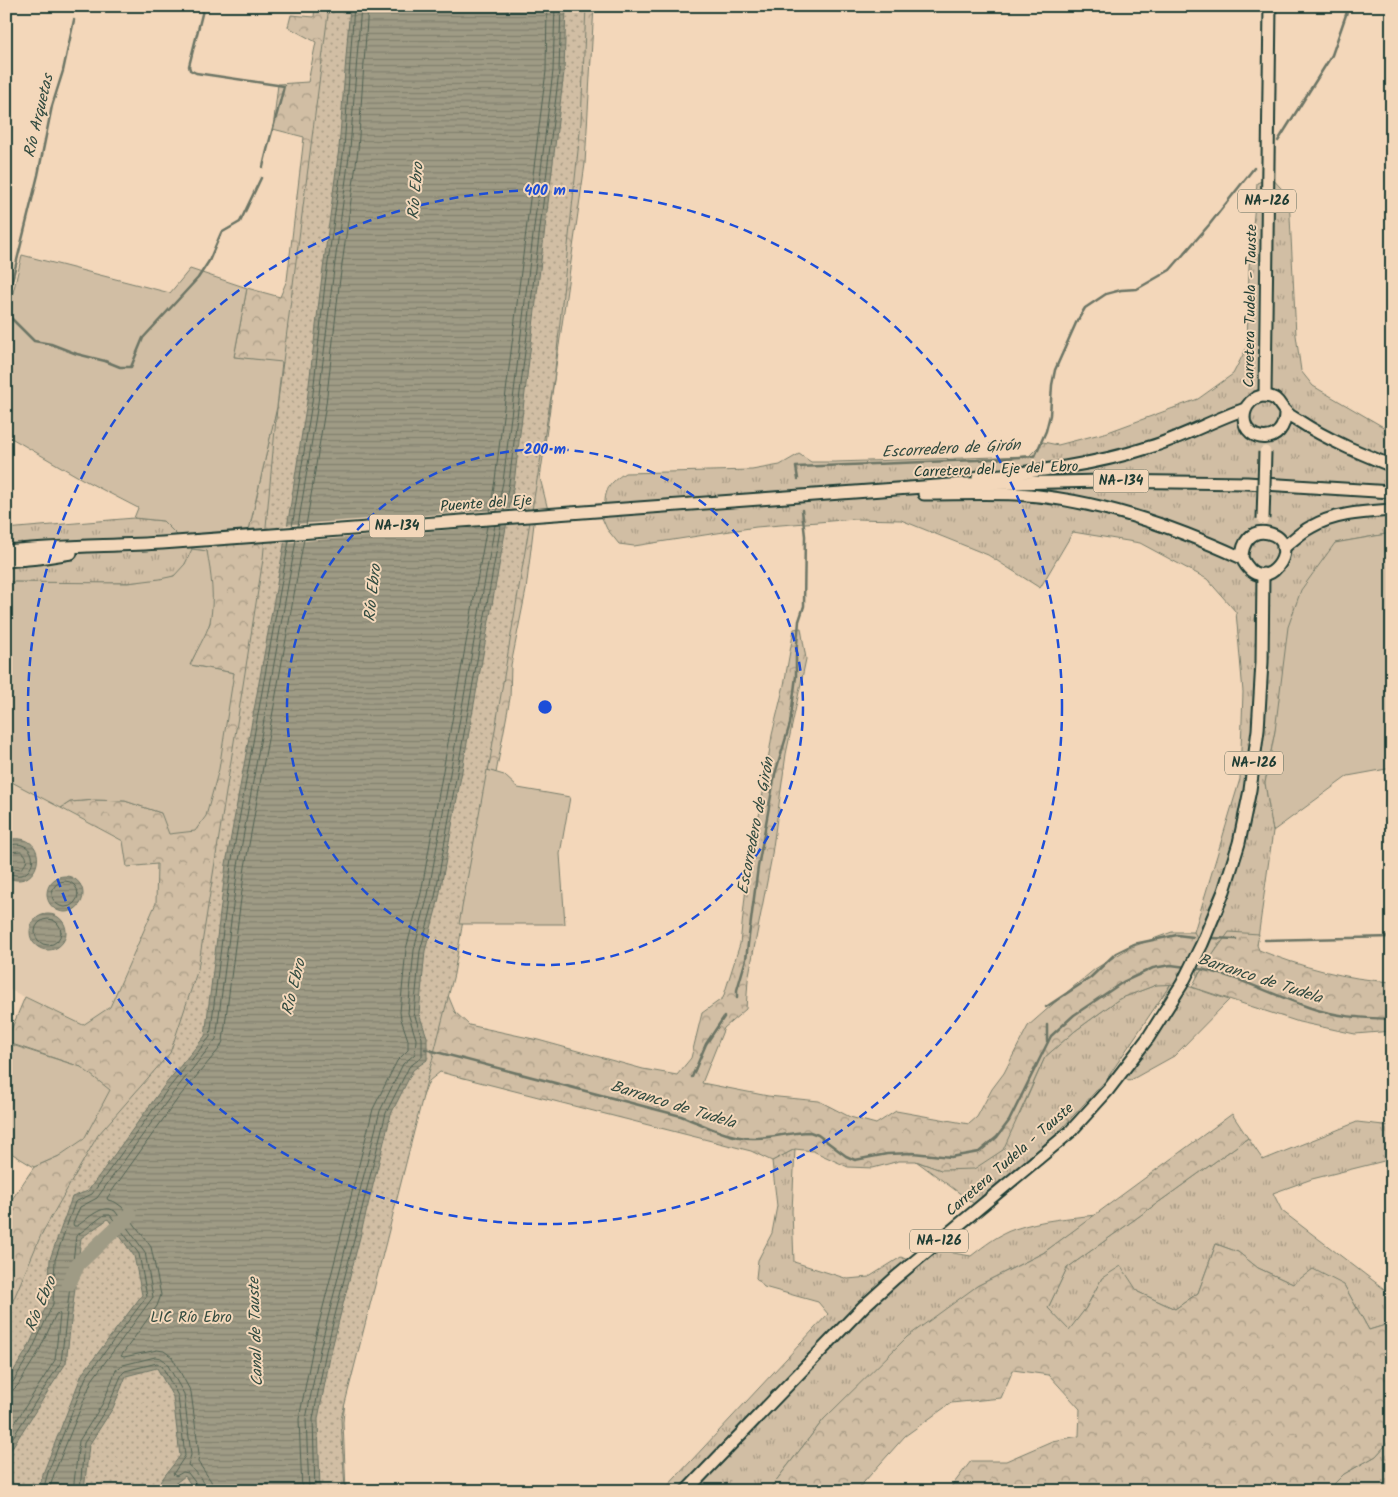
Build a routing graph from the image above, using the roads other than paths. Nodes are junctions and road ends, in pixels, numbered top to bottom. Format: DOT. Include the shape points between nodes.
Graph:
graph roads {
  1 [pos="1270,6"];
  2 [pos="1265,396"];
  3 [pos="1245,409"];
  4 [pos="1285,412"];
  5 [pos="1264,438"];
  6 [pos="1392,466"];
  7 [pos="1392,492"];
  8 [pos="851,493"];
  9 [pos="775,499"];
  10 [pos="632,508"];
  11 [pos="1392,510"];
  12 [pos="1263,532"];
  13 [pos="105,546"];
  14 [pos="6,547"];
  15 [pos="48,547"];
  16 [pos="1283,548"];
  17 [pos="6,552"];
  18 [pos="1242,558"];
  19 [pos="6,561"];
  20 [pos="1263,574"];
  21 [pos="686,1491"];
  1 -- 2 [label="main road, Carretera Tudela - Tauste / NA-126"];
  2 -- 3 [label="main road" via="1256,398"];
  2 -- 4 [label="main road" via="1275,399"];
  3 -- 5 [label="main road" via="1247,427"];
  3 -- 9 [label="main road" via="1150,447 1084,463 1015,474 849,486"];
  4 -- 5 [label="main road" via="1283,428"];
  4 -- 6 [label="main road" via="1337,442"];
  5 -- 12 [label="main road, bridge"];
  7 -- 8 [label="main road, Carretera del Eje del Ebro / NA-134" via="1247,483 1103,481 964,484"];
  8 -- 9 [label="main road, Carretera del Eje del Ebro / NA-134"];
  8 -- 18 [label="main road" via="1017,494 1061,499 1157,523"];
  9 -- 10 [label="main road, Carretera del Eje del Ebro / NA-134"];
  10 -- 13 [label="main road, Puente del Eje / NA-134"];
  11 -- 16 [label="main road" via="1326,520 1312,526"];
  12 -- 16 [label="main road" via="1279,539"];
  12 -- 18 [label="main road" via="1247,539 1242,548"];
  13 -- 15 [label="main road, NA-134"];
  13 -- 19 [label="main road"];
  14 -- 15 [label="main road"];
  15 -- 17 [label="main road, NA-134"];
  16 -- 20 [label="main road" via="1280,565"];
  18 -- 20 [label="main road" via="1253,572"];
  20 -- 21 [label="main road, Carretera Tudela - Tauste / NA-126" via="1258,730 1250,790 1224,891 1182,984 1148,1038 1070,1132 863,1307"];
}
